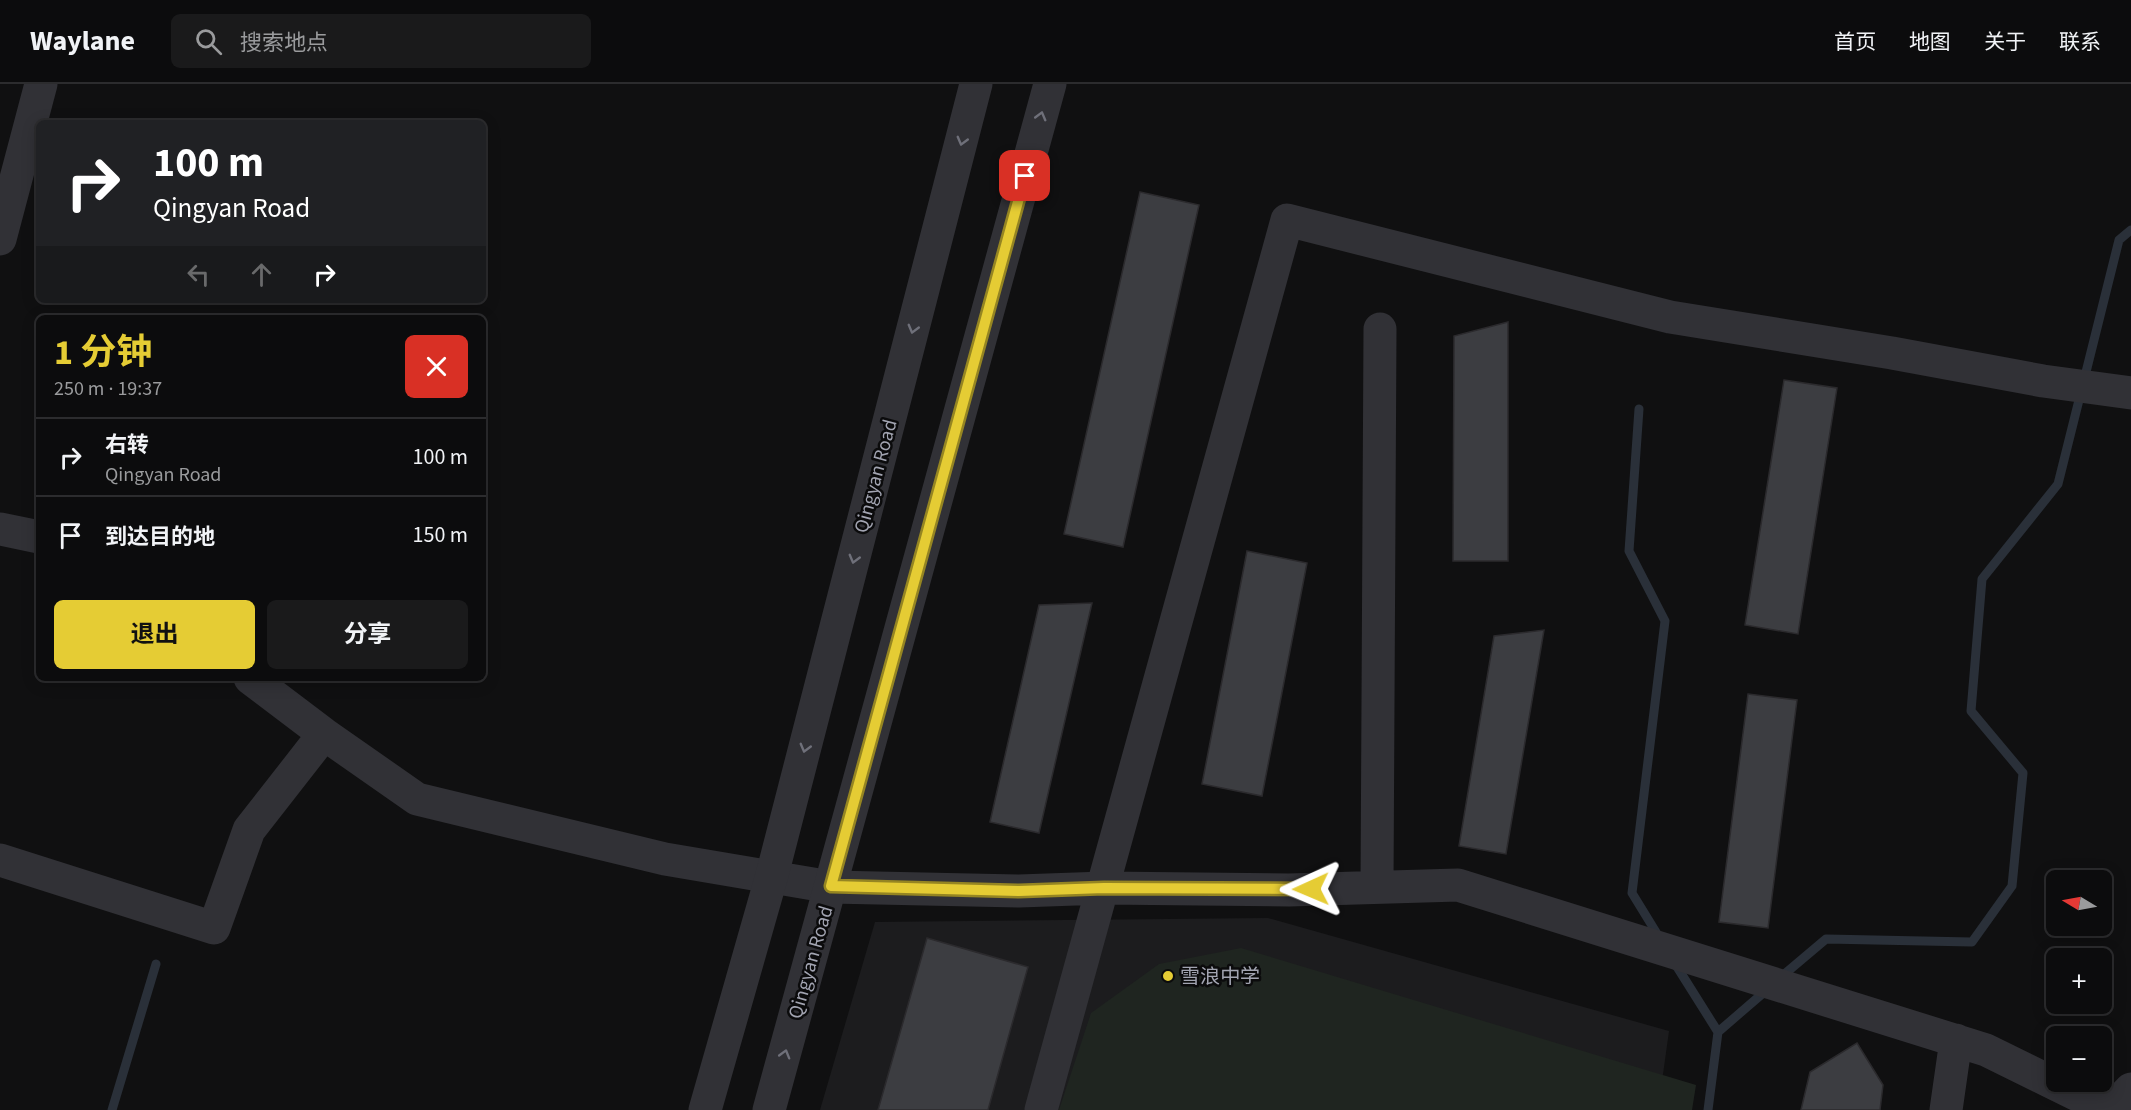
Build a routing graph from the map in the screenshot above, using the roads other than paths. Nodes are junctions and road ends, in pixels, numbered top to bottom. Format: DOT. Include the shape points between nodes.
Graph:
graph roads {
  1 [pos="41,84"];
  2 [pos="976,84"];
  3 [pos="1050,84"];
  4 [pos="0,239"];
  5 [pos="1380,329"];
  6 [pos="2131,393"];
  7 [pos="0,529"];
  8 [pos="36,536"];
  9 [pos="254,681"];
  10 [pos="324,734"];
  11 [pos="0,860"];
  12 [pos="772,875"];
  13 [pos="831,886"];
  14 [pos="1377,887"];
  15 [pos="1104,888"];
  16 [pos="1956,1040"];
  17 [pos="2131,1089"];
  18 [pos="705,1110"];
  19 [pos="769,1110"];
  20 [pos="1041,1110"];
  21 [pos="1946,1110"];
  22 [pos="2109,1110"];
  1 -- 4 [label="street"];
  2 -- 12 [label="street, Qingyan Road, one-way"];
  13 -- 3 [label="street, Qingyan Road, one-way"];
  5 -- 14 [label="street"];
  6 -- 15 [label="street" via="1670,317 1287,220"];
  7 -- 8 [label="street"];
  9 -- 10 [label="street"];
  10 -- 11 [label="street" via="249,830 214,928"];
  10 -- 12 [label="street" via="417,800 665,859"];
  12 -- 13 [label="street"];
  12 -- 18 [label="street, Qingyan Road"];
  13 -- 15 [label="street" via="1019,891"];
  19 -- 13 [label="street, Qingyan Road, one-way"];
  14 -- 15 [label="street"];
  14 -- 16 [label="street" via="1458,885"];
  15 -- 20 [label="street"];
  16 -- 21 [label="street"];
  16 -- 22 [label="street" via="1986,1050"];
  17 -- 22 [label="street"];
}
